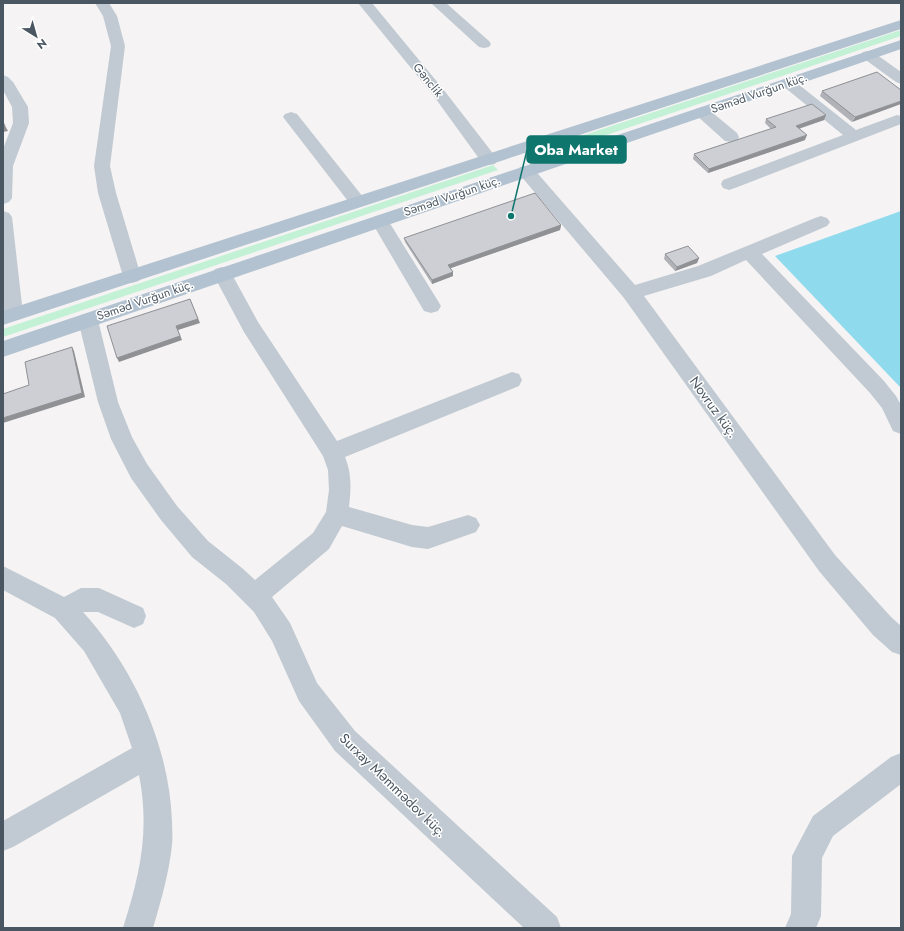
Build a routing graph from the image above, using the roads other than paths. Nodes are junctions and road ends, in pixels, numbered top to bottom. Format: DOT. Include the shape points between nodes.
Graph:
graph roads {
  1 [pos="102,3"];
  2 [pos="438,3"];
  3 [pos="372,4"];
  4 [pos="901,24"];
  5 [pos="484,44"];
  6 [pos="901,44"];
  7 [pos="868,56"];
  8 [pos="901,79"];
  9 [pos="3,80"];
  10 [pos="788,83"];
  11 [pos="702,112"];
  12 [pos="291,117"];
  13 [pos="897,120"];
  14 [pos="854,136"];
  15 [pos="730,137"];
  16 [pos="488,160"];
  17 [pos="4,166"];
  18 [pos="526,171"];
  19 [pos="729,184"];
  20 [pos="3,198"];
  21 [pos="358,202"];
  22 [pos="3,217"];
  23 [pos="380,221"];
  24 [pos="821,222"];
  25 [pos="749,252"];
  26 [pos="222,274"];
  27 [pos="132,276"];
  28 [pos="631,293"];
  29 [pos="432,306"];
  30 [pos="8,316"];
  31 [pos="88,320"];
  32 [pos="3,349"];
  33 [pos="512,380"];
  34 [pos="901,425"];
  35 [pos="332,452"];
  36 [pos="337,514"];
  37 [pos="468,524"];
  38 [pos="3,577"];
  39 [pos="256,595"];
  40 [pos="64,610"];
  41 [pos="134,616"];
  42 [pos="901,643"];
  43 [pos="148,754"];
  44 [pos="901,767"];
  45 [pos="3,837"];
  46 [pos="138,928"];
  47 [pos="546,928"];
  48 [pos="800,928"];
  1 -- 27 [label="street" via="110,16 118,46 102,166 107,193"];
  2 -- 5 [label="street"];
  3 -- 16 [label="street, Gənclik"];
  4 -- 16 [label="main road, Səməd Vurğun küç."];
  6 -- 7 [label="main road, Səməd Vurğun küç."];
  7 -- 8 [label="street"];
  7 -- 10 [label="main road, Səməd Vurğun küç."];
  9 -- 17 [label="street" via="8,84 20,107 21,123"];
  10 -- 11 [label="main road, Səməd Vurğun küç."];
  10 -- 14 [label="street"];
  11 -- 15 [label="street"];
  11 -- 18 [label="main road, Səməd Vurğun küç."];
  12 -- 21 [label="street"];
  13 -- 14 [label="street"];
  14 -- 19 [label="street"];
  16 -- 18 [label="main road"];
  16 -- 21 [label="main road, Səməd Vurğun küç."];
  17 -- 20 [label="street"];
  18 -- 23 [label="main road, Səməd Vurğun küç."];
  18 -- 28 [label="street, Novruz küç."];
  21 -- 27 [label="main road, Səməd Vurğun küç."];
  22 -- 30 [label="street"];
  23 -- 26 [label="main road, Səməd Vurğun küç."];
  23 -- 29 [label="street"];
  24 -- 25 [label="street"];
  25 -- 28 [label="street" via="704,271"];
  25 -- 34 [label="street" via="878,387"];
  26 -- 31 [label="main road, Səməd Vurğun küç."];
  26 -- 35 [label="street" via="251,327"];
  27 -- 30 [label="main road, Səməd Vurğun küç."];
  28 -- 42 [label="street, Novruz küç." via="827,563 882,626"];
  31 -- 32 [label="main road, Səməd Vurğun küç."];
  31 -- 39 [label="street, Surxay Məmmədov küç." via="108,402 122,439 139,471 169,513 200,549"];
  33 -- 35 [label="street"];
  35 -- 36 [label="street" via="339,470"];
  36 -- 37 [label="street" via="412,536 428,538"];
  36 -- 39 [label="street" via="321,541"];
  38 -- 40 [label="street"];
  39 -- 47 [label="street, Surxay Məmmədov küç." via="281,632 308,692 345,741"];
  40 -- 41 [label="street" via="81,600 99,600"];
  40 -- 43 [label="street" via="93,642 116,679 131,707"];
  43 -- 45 [label="street"];
  43 -- 46 [label="street" via="157,796 158,844 150,888"];
  44 -- 48 [label="street" via="822,826 807,856 806,916"];
}
